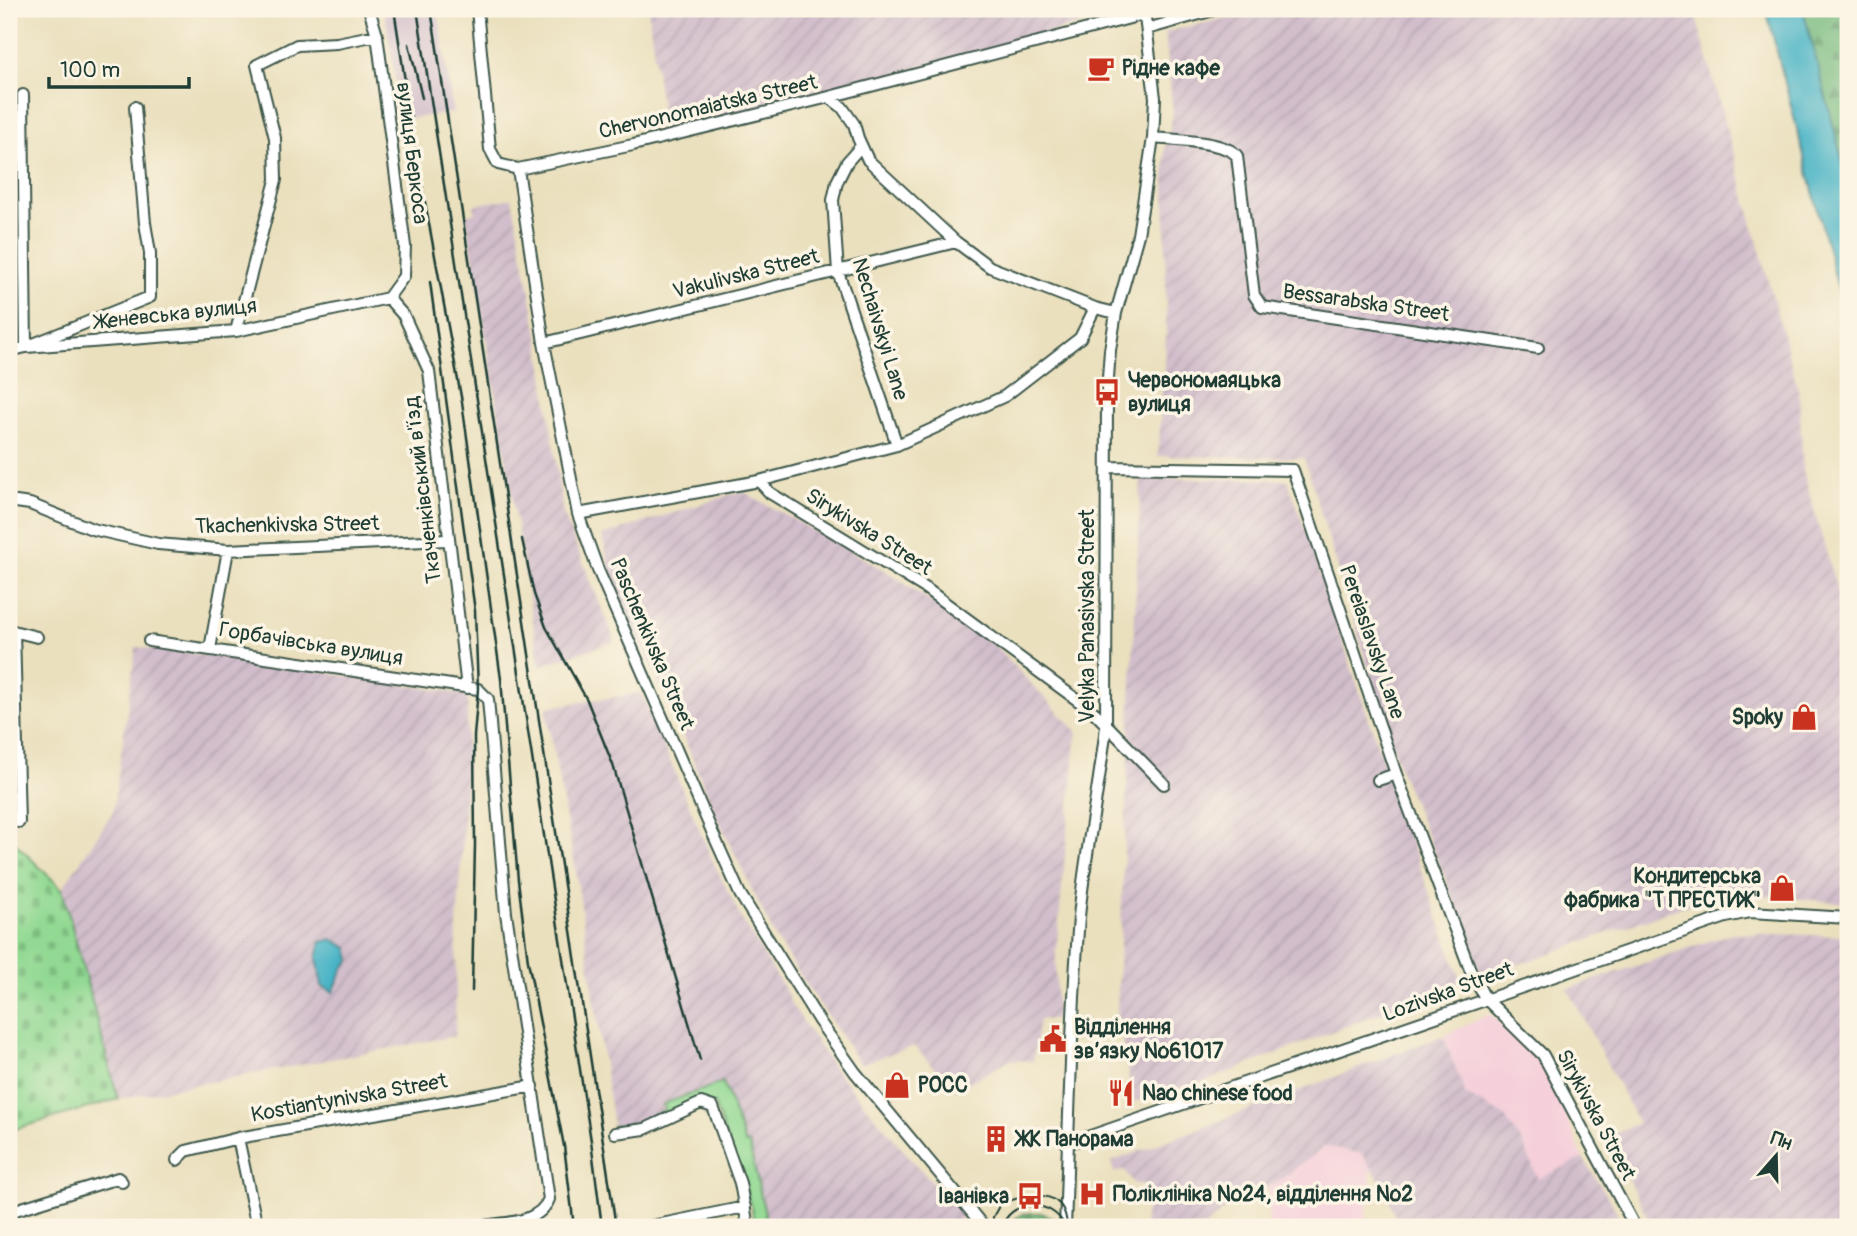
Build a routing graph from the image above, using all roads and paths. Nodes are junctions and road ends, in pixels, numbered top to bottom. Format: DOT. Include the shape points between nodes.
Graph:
graph roads {
  1 [pos="369,9"];
  2 [pos="477,9"];
  3 [pos="1217,9"];
  4 [pos="1145,11"];
  5 [pos="1147,29"];
  6 [pos="377,35"];
  7 [pos="23,95"];
  8 [pos="829,97"];
  9 [pos="135,107"];
  10 [pos="1153,138"];
  11 [pos="861,146"];
  12 [pos="518,169"];
  13 [pos="956,242"];
  14 [pos="838,272"];
  15 [pos="388,298"];
  16 [pos="1095,309"];
  17 [pos="1116,313"];
  18 [pos="236,331"];
  19 [pos="544,343"];
  20 [pos="26,347"];
  21 [pos="1538,348"];
  22 [pos="9,351"];
  23 [pos="897,445"];
  24 [pos="1107,467"];
  25 [pos="758,481"];
  26 [pos="9,500"];
  27 [pos="578,514"];
  28 [pos="447,540"];
  29 [pos="228,550"];
  30 [pos="11,630"];
  31 [pos="37,637"];
  32 [pos="149,641"];
  33 [pos="210,649"];
  34 [pos="467,688"];
  35 [pos="1106,726"];
  36 [pos="1396,774"];
  37 [pos="1378,780"];
  38 [pos="1164,784"];
  39 [pos="14,821"];
  40 [pos="1848,918"];
  41 [pos="1485,999"];
  42 [pos="533,1086"];
  43 [pos="615,1133"];
  44 [pos="238,1138"];
  45 [pos="1068,1144"];
  46 [pos="177,1160"];
  47 [pos="122,1182"];
  48 [pos="745,1207"];
  49 [pos="9,1212"];
  50 [pos="531,1223"];
  51 [pos="257,1227"];
  52 [pos="476,1227"];
  53 [pos="647,1227"];
  54 [pos="748,1227"];
  55 [pos="984,1227"];
  56 [pos="1065,1227"];
  57 [pos="1635,1227"];
  1 -- 6 [label="street, вулиця Беркоса"];
  2 -- 12 [label="street" via="490,149 498,164"];
  3 -- 5 [label="street"];
  4 -- 5 [label="street, Velyka Panasivska Street"];
  4 -- 8 [label="street"];
  5 -- 10 [label="street, Velyka Panasivska Street" via="1155,98"];
  6 -- 15 [label="street, вулиця Беркоса" via="405,246 404,276"];
  6 -- 18 [label="street" via="297,45 257,65 275,138 276,180"];
  7 -- 20 [label="street"];
  8 -- 11 [label="street, Chervonomaiatska Street" via="854,124"];
  8 -- 12 [label="street, Chervonomaiatska Street"];
  9 -- 20 [label="street" via="150,297"];
  10 -- 17 [label="street, Velyka Panasivska Street" via="1138,235"];
  10 -- 21 [label="street, Bessarabska Street" via="1226,147 1237,156 1254,295 1262,307"];
  11 -- 13 [label="street, Chervonomaiatska Street" via="868,160"];
  11 -- 14 [label="street, Nechaivskyi Lane" via="847,162 833,200"];
  12 -- 19 [label="street, Paschenkivska Street"];
  13 -- 14 [label="street, Vakulivska Street"];
  13 -- 16 [label="street, Chervonomaiatska Street" via="990,267"];
  14 -- 19 [label="street, Vakulivska Street"];
  14 -- 23 [label="street, Nechaivskyi Lane"];
  15 -- 18 [label="street, Женевська вулиця"];
  15 -- 28 [label="street, Ткаченківський в'їзд" via="404,316 429,371"];
  16 -- 17 [label="street, Chervonomaiatska Street"];
  16 -- 23 [label="street" via="1080,338 1005,396"];
  17 -- 24 [label="street, Velyka Panasivska Street" via="1109,364"];
  18 -- 20 [label="street, Женевська вулиця"];
  19 -- 27 [label="street, Paschenkivska Street"];
  20 -- 22 [label="street, Женевська вулиця"];
  23 -- 25 [label="street"];
  24 -- 35 [label="street, Velyka Panasivska Street"];
  24 -- 36 [label="street, Pereiaslavsky Lane" via="1293,470"];
  25 -- 27 [label="street"];
  25 -- 35 [label="street, Sirykivska Street" via="770,493 925,588 1095,713"];
  26 -- 29 [label="street, Tkachenkivska Street" via="92,529 158,544"];
  27 -- 55 [label="street, Paschenkivska Street" via="598,570 740,894 855,1072"];
  28 -- 29 [label="street, Tkachenkivska Street"];
  28 -- 34 [label="street, Ткаченківський в'їзд"];
  29 -- 33 [label="street"];
  30 -- 31 [label="street"];
  30 -- 39 [label="street"];
  32 -- 33 [label="street, Горбачівська вулиця"];
  33 -- 34 [label="street, Горбачівська вулиця"];
  34 -- 42 [label="street" via="478,689 488,699 491,713 506,913"];
  35 -- 38 [label="street, Sirykivska Street"];
  35 -- 45 [label="street, Velyka Panasivska Street" via="1080,915"];
  36 -- 37 [label="street"];
  36 -- 41 [label="street, Pereiaslavsky Lane"];
  40 -- 41 [label="street, Lozivska Street" via="1750,912 1726,917"];
  41 -- 45 [label="street, Lozivska Street"];
  41 -- 57 [label="street, Sirykivska Street" via="1543,1055"];
  42 -- 44 [label="street, Kostiantynivska Street"];
  42 -- 50 [label="street" via="549,1192 546,1208"];
  43 -- 48 [label="street" via="645,1129 701,1103 713,1107"];
  44 -- 46 [label="street, Kostiantynivska Street" via="186,1151"];
  44 -- 51 [label="street"];
  45 -- 56 [label="street, Velyka Panasivska Street"];
  47 -- 49 [label="street" via="118,1178"];
  48 -- 53 [label="street"];
  48 -- 54 [label="street"];
  50 -- 52 [label="street"];
}
